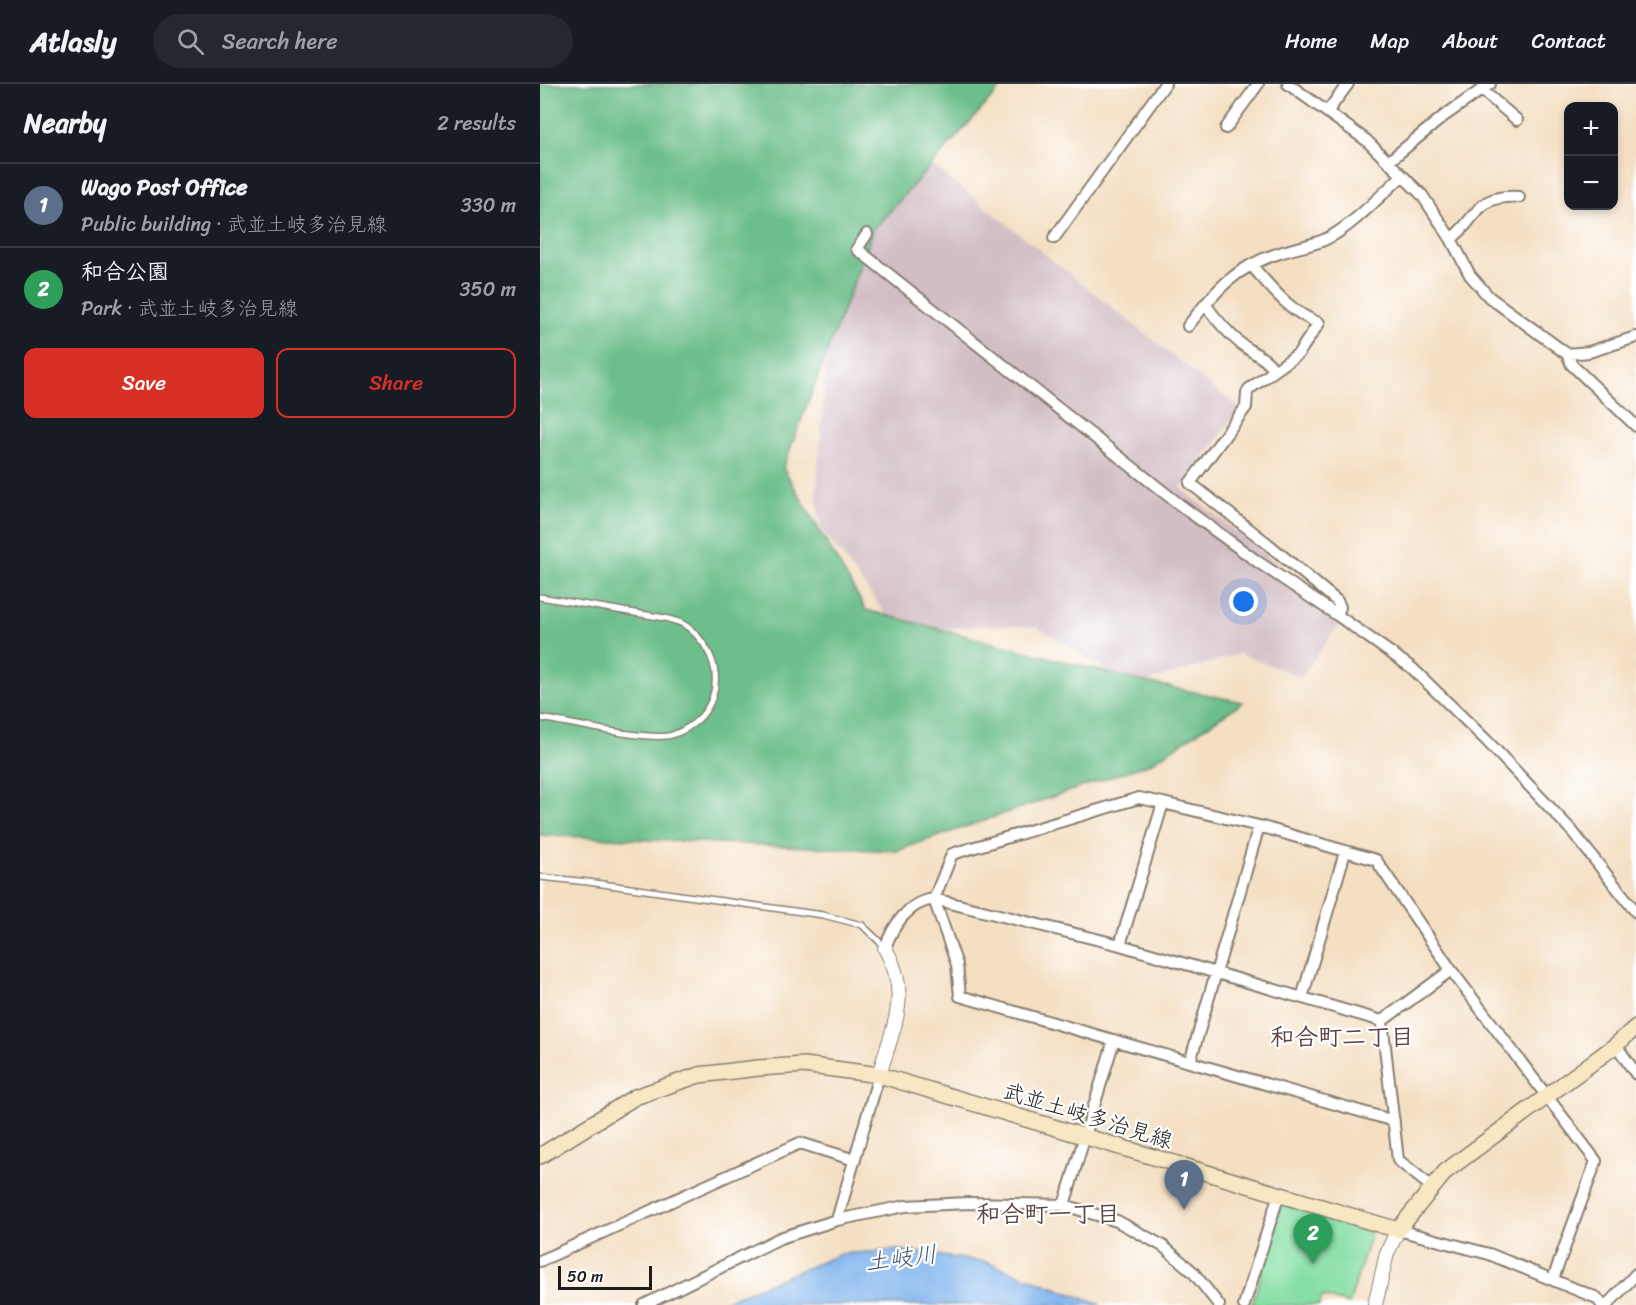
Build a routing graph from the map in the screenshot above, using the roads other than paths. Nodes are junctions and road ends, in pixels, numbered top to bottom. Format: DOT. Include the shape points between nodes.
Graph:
graph roads {
  1 [pos="1165,84"];
  2 [pos="1258,84"];
  3 [pos="1288,84"];
  4 [pos="1348,84"];
  5 [pos="1487,86"];
  6 [pos="1327,112"];
  7 [pos="1517,120"];
  8 [pos="1226,128"];
  9 [pos="1388,162"];
  10 [pos="1402,176"];
  11 [pos="1519,197"];
  12 [pos="867,234"];
  13 [pos="1054,238"];
  14 [pos="1450,239"];
  15 [pos="1251,265"];
  16 [pos="1205,304"];
  17 [pos="1188,326"];
  18 [pos="1636,337"];
  19 [pos="1567,354"];
  20 [pos="1274,370"];
  21 [pos="1636,426"];
  22 [pos="540,597"];
  23 [pos="1337,615"];
  24 [pos="540,718"];
  25 [pos="1163,803"];
  26 [pos="1259,826"];
  27 [pos="1345,852"];
  28 [pos="540,877"];
  29 [pos="934,899"];
  30 [pos="1636,912"];
  31 [pos="1120,945"];
  32 [pos="885,948"];
  33 [pos="1450,970"];
  34 [pos="1216,973"];
  35 [pos="1302,998"];
  36 [pos="1382,1021"];
  37 [pos="1636,1027"];
  38 [pos="1114,1040"];
  39 [pos="1616,1045"];
  40 [pos="1190,1062"];
  41 [pos="1636,1074"];
  42 [pos="879,1075"];
  43 [pos="1548,1095"];
  44 [pos="1394,1120"];
  45 [pos="1083,1137"];
  46 [pos="540,1156"];
  47 [pos="855,1160"];
  48 [pos="1433,1188"];
  49 [pos="1279,1194"];
  50 [pos="1064,1205"];
  51 [pos="837,1220"];
  52 [pos="1398,1230"];
  53 [pos="540,1261"];
  54 [pos="1636,1274"];
  55 [pos="1553,1279"];
  56 [pos="644,1305"];
  57 [pos="1219,1305"];
  58 [pos="1244,1305"];
  59 [pos="1375,1305"];
  60 [pos="1602,1305"];
  61 [pos="1607,1305"];
  1 -- 13 [label="street"];
  2 -- 8 [label="street"];
  3 -- 6 [label="street"];
  4 -- 6 [label="street"];
  5 -- 7 [label="street"];
  5 -- 9 [label="street"];
  6 -- 9 [label="street" via="1366,140"];
  9 -- 10 [label="street"];
  10 -- 14 [label="street" via="1422,195"];
  10 -- 15 [label="street" via="1331,237"];
  11 -- 14 [label="street" via="1495,198 1485,203"];
  12 -- 23 [label="street" via="857,249 893,279 1180,505"];
  14 -- 19 [label="street" via="1470,275 1489,297"];
  15 -- 16 [label="street" via="1226,280"];
  15 -- 20 [label="street" via="1289,306 1319,322 1303,348"];
  16 -- 17 [label="street"];
  16 -- 20 [label="street" via="1241,344"];
  18 -- 19 [label="street" via="1589,352"];
  19 -- 21 [label="street" via="1572,365"];
  20 -- 23 [label="street" via="1249,389 1246,407 1190,483 1337,601"];
  22 -- 24 [label="lane" via="684,624 710,652 716,671 708,710 691,726 671,735 649,736"];
  23 -- 30 [label="street" via="1412,669 1486,741 1572,831"];
  25 -- 26 [label="street"];
  25 -- 29 [label="street" via="1139,798 952,854"];
  25 -- 31 [label="street"];
  26 -- 27 [label="street"];
  26 -- 34 [label="street"];
  27 -- 33 [label="street" via="1376,860"];
  27 -- 35 [label="street"];
  28 -- 32 [label="lane" via="823,915 862,925"];
  29 -- 31 [label="street"];
  29 -- 32 [label="street" via="923,900 902,916"];
  29 -- 38 [label="street" via="957,965 960,996"];
  31 -- 34 [label="street"];
  32 -- 42 [label="street" via="895,965 900,1005"];
  33 -- 36 [label="street"];
  33 -- 43 [label="street"];
  34 -- 35 [label="street"];
  34 -- 40 [label="street"];
  35 -- 36 [label="street"];
  36 -- 44 [label="street"];
  37 -- 39 [label="main road"];
  38 -- 40 [label="street"];
  38 -- 45 [label="street"];
  39 -- 41 [label="street"];
  39 -- 43 [label="main road"];
  40 -- 44 [label="street"];
  42 -- 45 [label="main road, 武並土岐多治見線"];
  42 -- 46 [label="main road, 武並土岐多治見線" via="804,1065 699,1075 635,1097"];
  42 -- 47 [label="street"];
  43 -- 48 [label="main road" via="1446,1171"];
  43 -- 55 [label="street" via="1596,1161"];
  44 -- 48 [label="street" via="1398,1160"];
  45 -- 49 [label="main road, 武並土岐多治見線"];
  45 -- 50 [label="street"];
  47 -- 51 [label="street"];
  47 -- 53 [label="street" via="800,1143"];
  48 -- 52 [label="main road"];
  49 -- 52 [label="main road, 武並土岐多治見線"];
  49 -- 58 [label="street"];
  50 -- 51 [label="street" via="906,1206"];
  50 -- 57 [label="street" via="1117,1221 1163,1246 1193,1272"];
  51 -- 56 [label="street" via="780,1238"];
  52 -- 55 [label="street" via="1489,1254"];
  52 -- 59 [label="street" via="1387,1253"];
  54 -- 61 [label="street"];
  55 -- 60 [label="street" via="1597,1298"];
}
